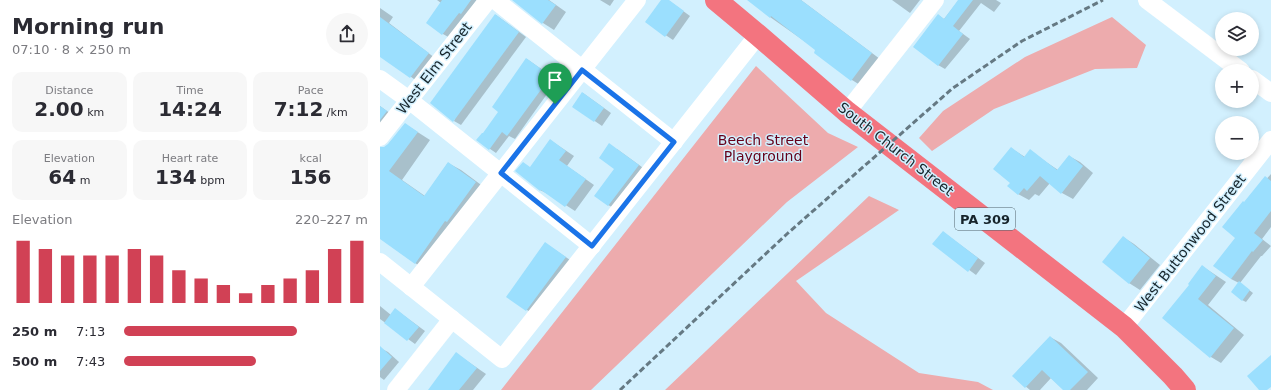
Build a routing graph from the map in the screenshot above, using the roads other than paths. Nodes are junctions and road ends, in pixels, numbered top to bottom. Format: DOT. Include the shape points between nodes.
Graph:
graph roads {
  1 [pos="488,0"];
  2 [pos="495,0"];
  3 [pos="637,0"];
  4 [pos="716,0"];
  5 [pos="935,0"];
  6 [pos="1146,0"];
  7 [pos="758,35"];
  8 [pos="1232,64"];
  9 [pos="582,70"];
  10 [pos="380,79"];
  11 [pos="1259,85"];
  12 [pos="1271,94"];
  13 [pos="409,100"];
  14 [pos="847,112"];
  15 [pos="380,137"];
  16 [pos="1271,140"];
  17 [pos="674,142"];
  18 [pos="501,173"];
  19 [pos="592,246"];
  20 [pos="380,262"];
  21 [pos="411,287"];
  22 [pos="452,319"];
  23 [pos="1124,326"];
  24 [pos="396,390"];
  25 [pos="1185,390"];
  1 -- 13 [label="street, West Elm Street"];
  2 -- 9 [label="street"];
  3 -- 9 [label="street"];
  4 -- 7 [label="highway, South Church Street / PA 309"];
  5 -- 14 [label="street"];
  6 -- 8 [label="street"];
  7 -- 14 [label="highway, South Church Street / PA 309"];
  7 -- 17 [label="street"];
  9 -- 17 [label="street"];
  9 -- 18 [label="street"];
  10 -- 13 [label="street"];
  11 -- 12 [label="street"];
  13 -- 15 [label="street, West Elm Street"];
  13 -- 18 [label="street"];
  14 -- 23 [label="highway, South Church Street / PA 309"];
  16 -- 23 [label="street, West Buttonwood Street"];
  17 -- 19 [label="street"];
  18 -- 19 [label="street"];
  18 -- 21 [label="street"];
  19 -- 22 [label="street" via="502,359"];
  20 -- 21 [label="street"];
  21 -- 22 [label="street"];
  22 -- 24 [label="street"];
  23 -- 25 [label="highway, South Church Street / PA 309"];
}
